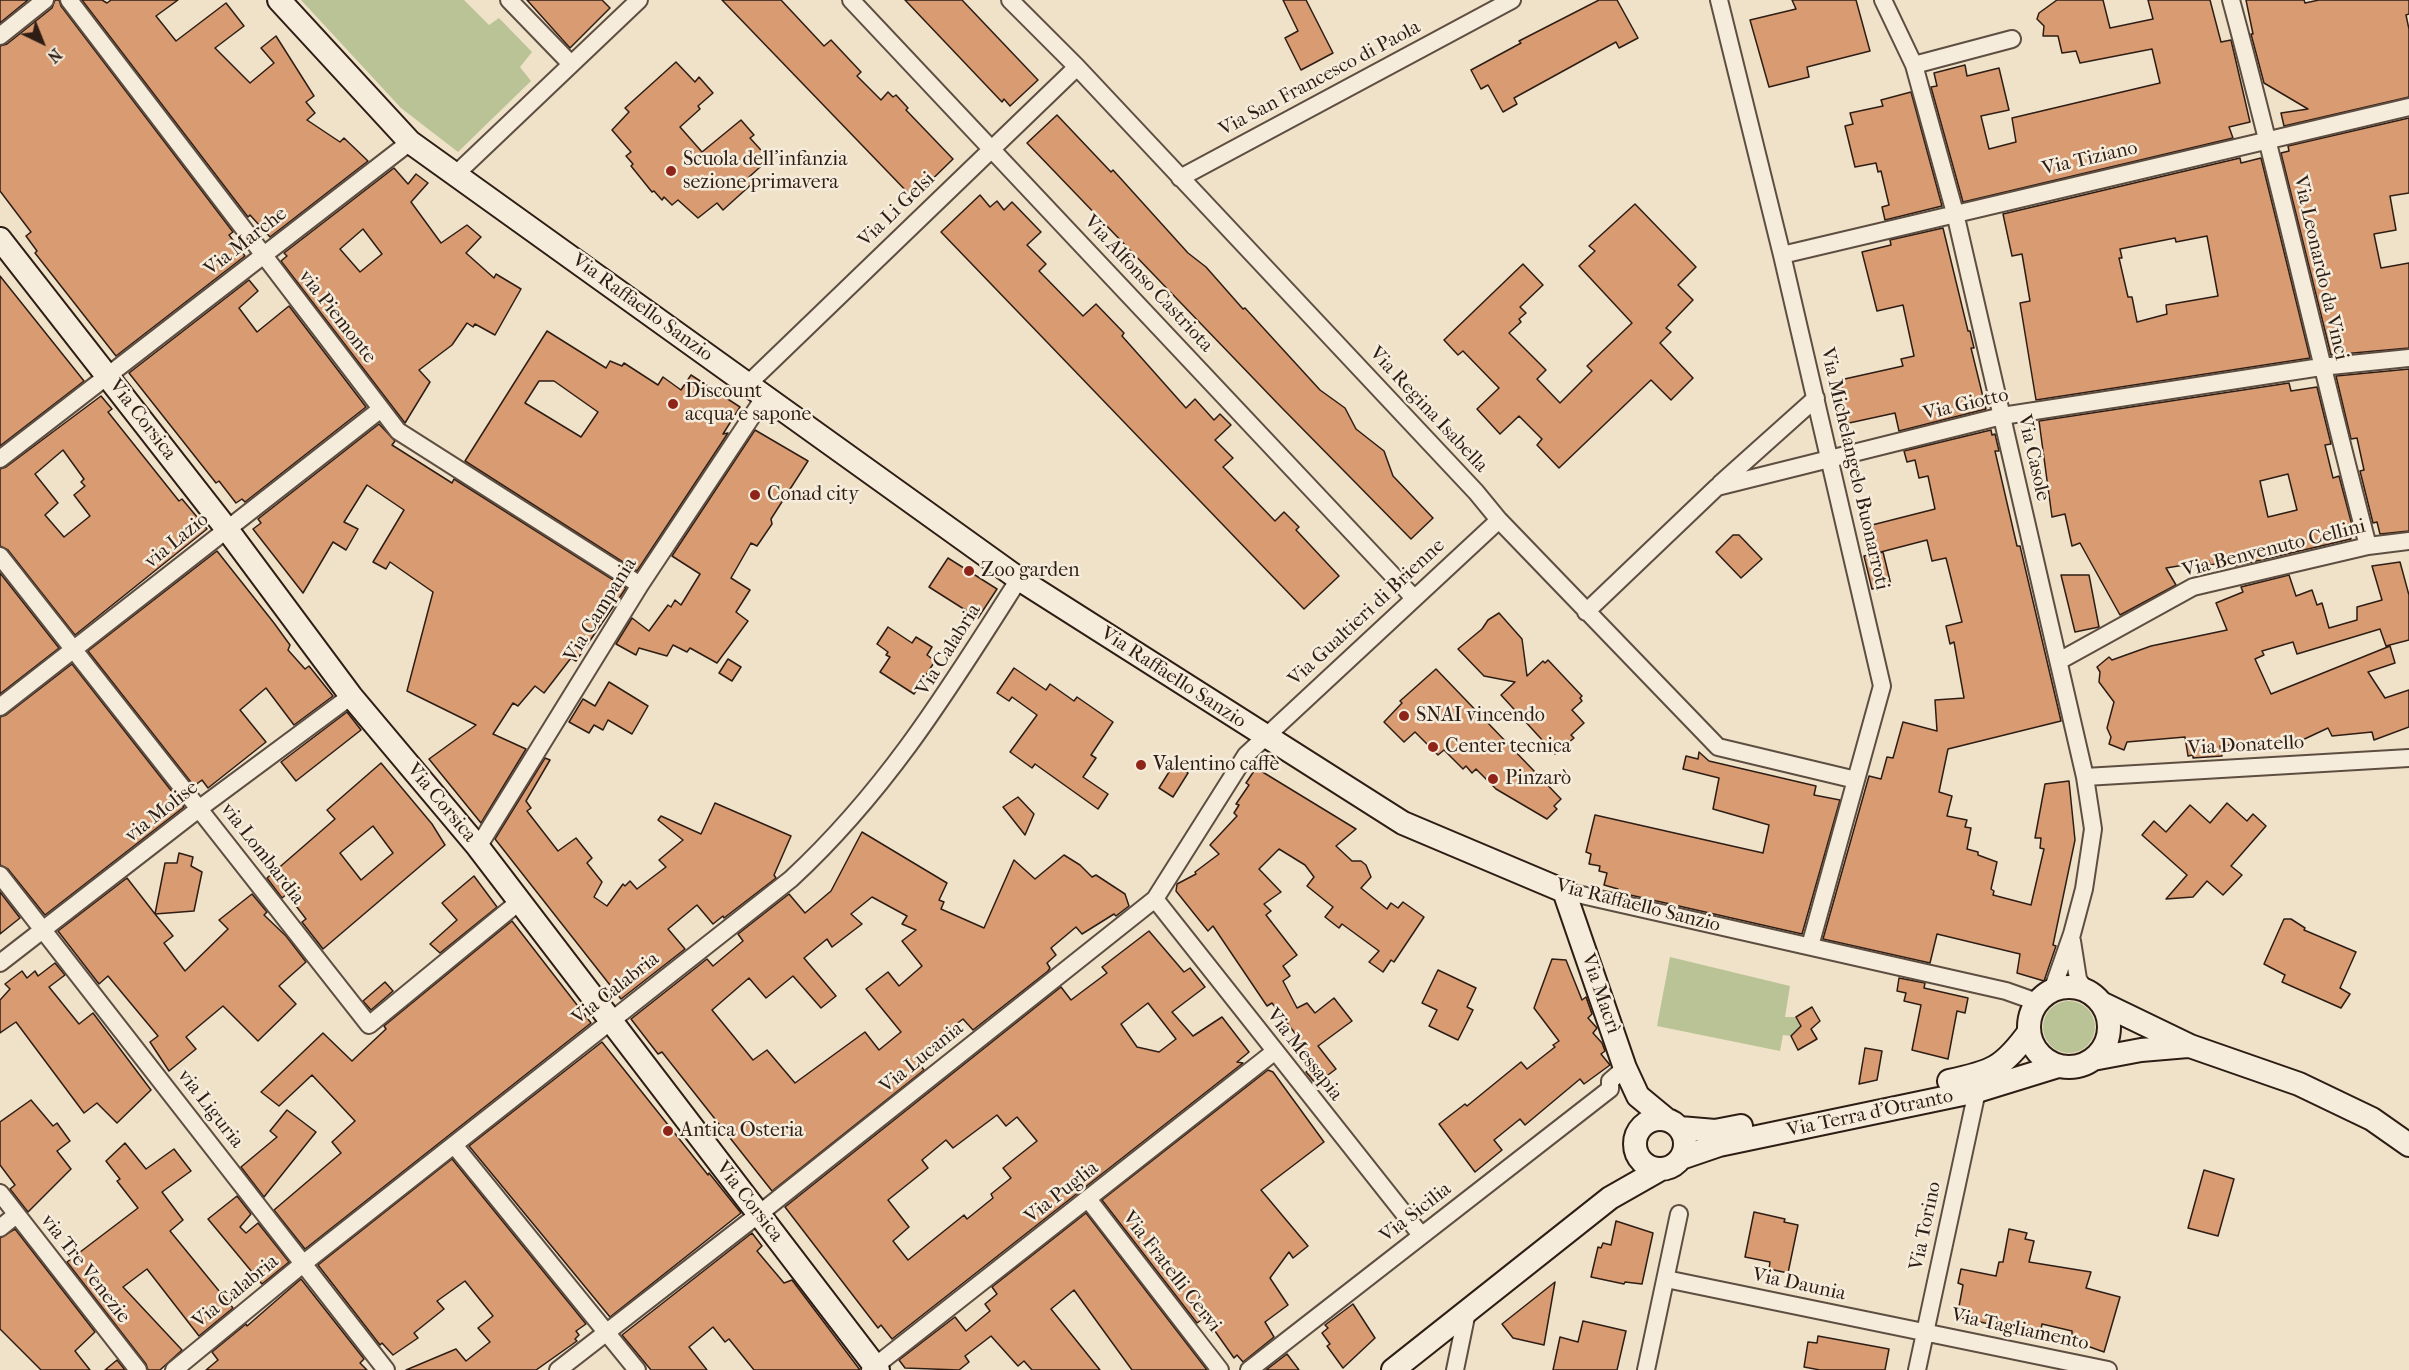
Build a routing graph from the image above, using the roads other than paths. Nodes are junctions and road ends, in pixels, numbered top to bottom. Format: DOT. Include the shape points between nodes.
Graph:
graph roads {
  1 [pos="45,0"];
  2 [pos="69,0"];
  3 [pos="279,0"];
  4 [pos="509,0"];
  5 [pos="639,0"];
  6 [pos="851,0"];
  7 [pos="1512,0"];
  8 [pos="1719,0"];
  9 [pos="1882,0"];
  10 [pos="2231,0"];
  11 [pos="1012,1"];
  12 [pos="0,36"];
  13 [pos="2012,39"];
  14 [pos="571,64"];
  15 [pos="1914,64"];
  16 [pos="1077,67"];
  17 [pos="2409,107"];
  18 [pos="2269,138"];
  19 [pos="410,142"];
  20 [pos="991,149"];
  21 [pos="456,174"];
  22 [pos="1180,178"];
  23 [pos="1954,213"];
  24 [pos="0,239"];
  25 [pos="1782,255"];
  26 [pos="263,256"];
  27 [pos="2409,358"];
  28 [pos="2321,367"];
  29 [pos="108,375"];
  30 [pos="756,391"];
  31 [pos="1816,398"];
  32 [pos="381,409"];
  33 [pos="2002,416"];
  34 [pos="0,459"];
  35 [pos="1830,460"];
  36 [pos="1717,487"];
  37 [pos="1499,520"];
  38 [pos="226,528"];
  39 [pos="2409,541"];
  40 [pos="2368,546"];
  41 [pos="0,556"];
  42 [pos="1019,579"];
  43 [pos="640,585"];
  44 [pos="1414,598"];
  45 [pos="1586,612"];
  46 [pos="74,650"];
  47 [pos="2059,661"];
  48 [pos="351,696"];
  49 [pos="0,707"];
  50 [pos="1265,737"];
  51 [pos="2409,758"];
  52 [pos="2085,777"];
  53 [pos="1856,780"];
  54 [pos="200,808"];
  55 [pos="478,848"];
  56 [pos="0,875"];
  57 [pos="1564,891"];
  58 [pos="1155,899"];
  59 [pos="520,901"];
  60 [pos="43,931"];
  61 [pos="2072,934"];
  62 [pos="1810,946"];
  63 [pos="0,963"];
  64 [pos="2044,996"];
  65 [pos="2093,996"];
  66 [pos="610,1021"];
  67 [pos="2029,1032"];
  68 [pos="2190,1046"];
  69 [pos="1275,1052"];
  70 [pos="2093,1059"];
  71 [pos="2058,1066"];
  72 [pos="1625,1068"];
  73 [pos="1977,1091"];
  74 [pos="1638,1096"];
  75 [pos="1673,1124"];
  76 [pos="1639,1130"];
  77 [pos="454,1145"];
  78 [pos="2409,1145"];
  79 [pos="1636,1153"];
  80 [pos="1681,1158"];
  81 [pos="1661,1169"];
  82 [pos="0,1193"];
  83 [pos="1610,1198"];
  84 [pos="1088,1199"];
  85 [pos="759,1214"];
  86 [pos="1679,1214"];
  87 [pos="16,1215"];
  88 [pos="0,1228"];
  89 [pos="1421,1235"];
  90 [pos="304,1263"];
  91 [pos="1666,1279"];
  92 [pos="1467,1312"];
  93 [pos="1924,1332"];
  94 [pos="607,1333"];
  95 [pos="874,1369"];
  96 [pos="138,1370"];
  97 [pos="174,1370"];
  98 [pos="386,1370"];
  99 [pos="558,1370"];
  100 [pos="637,1370"];
  101 [pos="1220,1370"];
  102 [pos="1249,1370"];
  103 [pos="1393,1370"];
  104 [pos="1455,1370"];
  105 [pos="1646,1370"];
  106 [pos="1917,1370"];
  107 [pos="2108,1370"];
  1 -- 12 [label="street"];
  2 -- 26 [label="street, via Piemonte"];
  3 -- 19 [label="street, Via Raffaello Sanzio"];
  4 -- 14 [label="street"];
  5 -- 14 [label="street"];
  6 -- 20 [label="street, Via Alfonso Castriota"];
  7 -- 22 [label="street, Via San Francesco di Paola"];
  8 -- 25 [label="street, Via Michelangelo Buonarroti"];
  9 -- 15 [label="street, Via Casole"];
  10 -- 18 [label="street, Via Leonardo da Vinci"];
  11 -- 16 [label="street, Via Regina Isabella"];
  13 -- 15 [label="street"];
  14 -- 21 [label="street"];
  15 -- 23 [label="street, Via Casole"];
  16 -- 20 [label="street, Via Li Gelsi"];
  16 -- 22 [label="street, Via Regina Isabella"];
  17 -- 18 [label="street, Via Tiziano"];
  18 -- 23 [label="street, Via Tiziano"];
  18 -- 28 [label="street, Via Leonardo da Vinci"];
  19 -- 21 [label="street, Via Raffaello Sanzio"];
  19 -- 26 [label="street, Via Marche"];
  20 -- 30 [label="street, Via Li Gelsi"];
  20 -- 44 [label="street, Via Alfonso Castriota"];
  21 -- 30 [label="street, Via Raffaello Sanzio"];
  22 -- 37 [label="street, Via Regina Isabella"];
  23 -- 25 [label="street, Via Tiziano"];
  23 -- 33 [label="street, Via Casole"];
  24 -- 29 [label="street, Via Corsica"];
  25 -- 31 [label="street, Via Michelangelo Buonarroti"];
  26 -- 29 [label="street, Via Marche"];
  26 -- 32 [label="street, via Piemonte"];
  27 -- 28 [label="street, Via Giotto"];
  28 -- 33 [label="street, Via Giotto"];
  28 -- 40 [label="street, Via Leonardo da Vinci"];
  29 -- 34 [label="street"];
  29 -- 38 [label="street, Via Corsica"];
  30 -- 42 [label="street, Via Raffaello Sanzio"];
  30 -- 43 [label="street, Via Campania"];
  31 -- 35 [label="street, Via Michelangelo Buonarroti"];
  31 -- 36 [label="street"];
  32 -- 38 [label="street, via Lazio"];
  32 -- 43 [label="street, via Piemonte" via="410,440"];
  33 -- 35 [label="street, Via Giotto"];
  33 -- 47 [label="street, Via Casole"];
  35 -- 36 [label="street, Via Giotto"];
  35 -- 53 [label="street, Via Michelangelo Buonarroti" via="1882,686"];
  36 -- 45 [label="street"];
  37 -- 44 [label="street, Via Gualtieri di Brienne"];
  37 -- 45 [label="street, Via Regina Isabella"];
  38 -- 46 [label="street, via Lazio"];
  38 -- 48 [label="street, Via Corsica"];
  39 -- 40 [label="street, Via Benvenuto Cellini"];
  40 -- 47 [label="street, Via Benvenuto Cellini" via="2193,587"];
  41 -- 46 [label="street, via Lombardia"];
  42 -- 50 [label="street, Via Raffaello Sanzio"];
  42 -- 66 [label="street, Via Calabria" via="930,719 856,813 791,879"];
  43 -- 55 [label="street, Via Campania"];
  44 -- 50 [label="street, Via Gualtieri di Brienne"];
  45 -- 53 [label="street, Via Regina Isabella" via="1718,747"];
  46 -- 49 [label="street, via Lazio"];
  46 -- 54 [label="street, via Lombardia"];
  47 -- 52 [label="street, Via Casole"];
  48 -- 54 [label="street, via Molise"];
  48 -- 55 [label="street, Via Corsica"];
  50 -- 57 [label="street, Via Raffaello Sanzio" via="1403,823"];
  50 -- 58 [label="street, Via Lucania" via="1246,755"];
  51 -- 52 [label="street, Via Donatello"];
  52 -- 61 [label="street, Via Casole" via="2093,830"];
  53 -- 62 [label="street, Via Michelangelo Buonarroti"];
  54 -- 59 [label="street, via Lombardia" via="369,1025"];
  54 -- 60 [label="street, via Molise"];
  55 -- 59 [label="street, Via Corsica"];
  56 -- 60 [label="street, via Liguria"];
  57 -- 62 [label="street, Via Raffaello Sanzio"];
  57 -- 72 [label="street, Via Macrì"];
  58 -- 69 [label="street, Via Messapia"];
  58 -- 85 [label="street, Via Lucania"];
  59 -- 66 [label="street, Via Corsica"];
  60 -- 63 [label="street, via Molise"];
  60 -- 90 [label="street, via Liguria"];
  61 -- 64 [label="street, Via Casole"];
  61 -- 65 [label="street, Via Casole" via="2078,979"];
  62 -- 64 [label="street, Via Raffaello Sanzio" via="2006,991"];
  64 -- 65 [label="street" via="2062,987"];
  64 -- 67 [label="street" via="2032,1011"];
  65 -- 68 [label="street"];
  65 -- 70 [label="street" via="2107,1012 2109,1033"];
  66 -- 77 [label="street, Via Calabria"];
  66 -- 85 [label="street, Via Corsica"];
  67 -- 71 [label="street" via="2042,1057"];
  67 -- 75 [label="street, Via Terra d'Otranto" via="2013,1054 1992,1071 1974,1076 1715,1131"];
  68 -- 70 [label="street"];
  68 -- 78 [label="street" via="2299,1083 2372,1119"];
  69 -- 84 [label="street, Via Puglia"];
  69 -- 89 [label="street, Via Messapia"];
  70 -- 71 [label="street" via="2076,1066"];
  71 -- 73 [label="street, Via Terra d'Otranto"];
  72 -- 74 [label="street, Via Macrì"];
  72 -- 89 [label="street, Via Sicilia" via="1610,1081 1610,1089"];
  73 -- 80 [label="street, Via Terra d'Otranto" via="1719,1145"];
  73 -- 93 [label="street, Via Torino"];
  74 -- 75 [label="street, Via Macrì"];
  74 -- 76 [label="street, Via Macrì"];
  75 -- 76 [label="street" via="1651,1120"];
  75 -- 80 [label="street" via="1686,1143"];
  76 -- 79 [label="street"];
  77 -- 90 [label="street, Via Calabria"];
  77 -- 94 [label="street"];
  79 -- 81 [label="street" via="1646,1165"];
  79 -- 83 [label="street"];
  80 -- 81 [label="street"];
  81 -- 83 [label="street"];
  82 -- 87 [label="street, via Tre Venezie"];
  83 -- 92 [label="street"];
  84 -- 95 [label="street, Via Puglia"];
  84 -- 101 [label="street, Via Fratelli Cervi"];
  85 -- 94 [label="street, Via Lucania"];
  85 -- 95 [label="street, Via Corsica"];
  86 -- 91 [label="street"];
  87 -- 88 [label="street"];
  87 -- 96 [label="street, via Tre Venezie"];
  89 -- 102 [label="street, Via Sicilia"];
  90 -- 97 [label="street, Via Calabria"];
  90 -- 98 [label="street, via Liguria"];
  91 -- 93 [label="street, Via Daunia"];
  91 -- 105 [label="street"];
  92 -- 103 [label="street"];
  92 -- 104 [label="street"];
  93 -- 106 [label="street, Via Torino"];
  93 -- 107 [label="street, Via Tagliamento"];
  94 -- 99 [label="street, Via Lucania"];
  94 -- 100 [label="street"];
}
